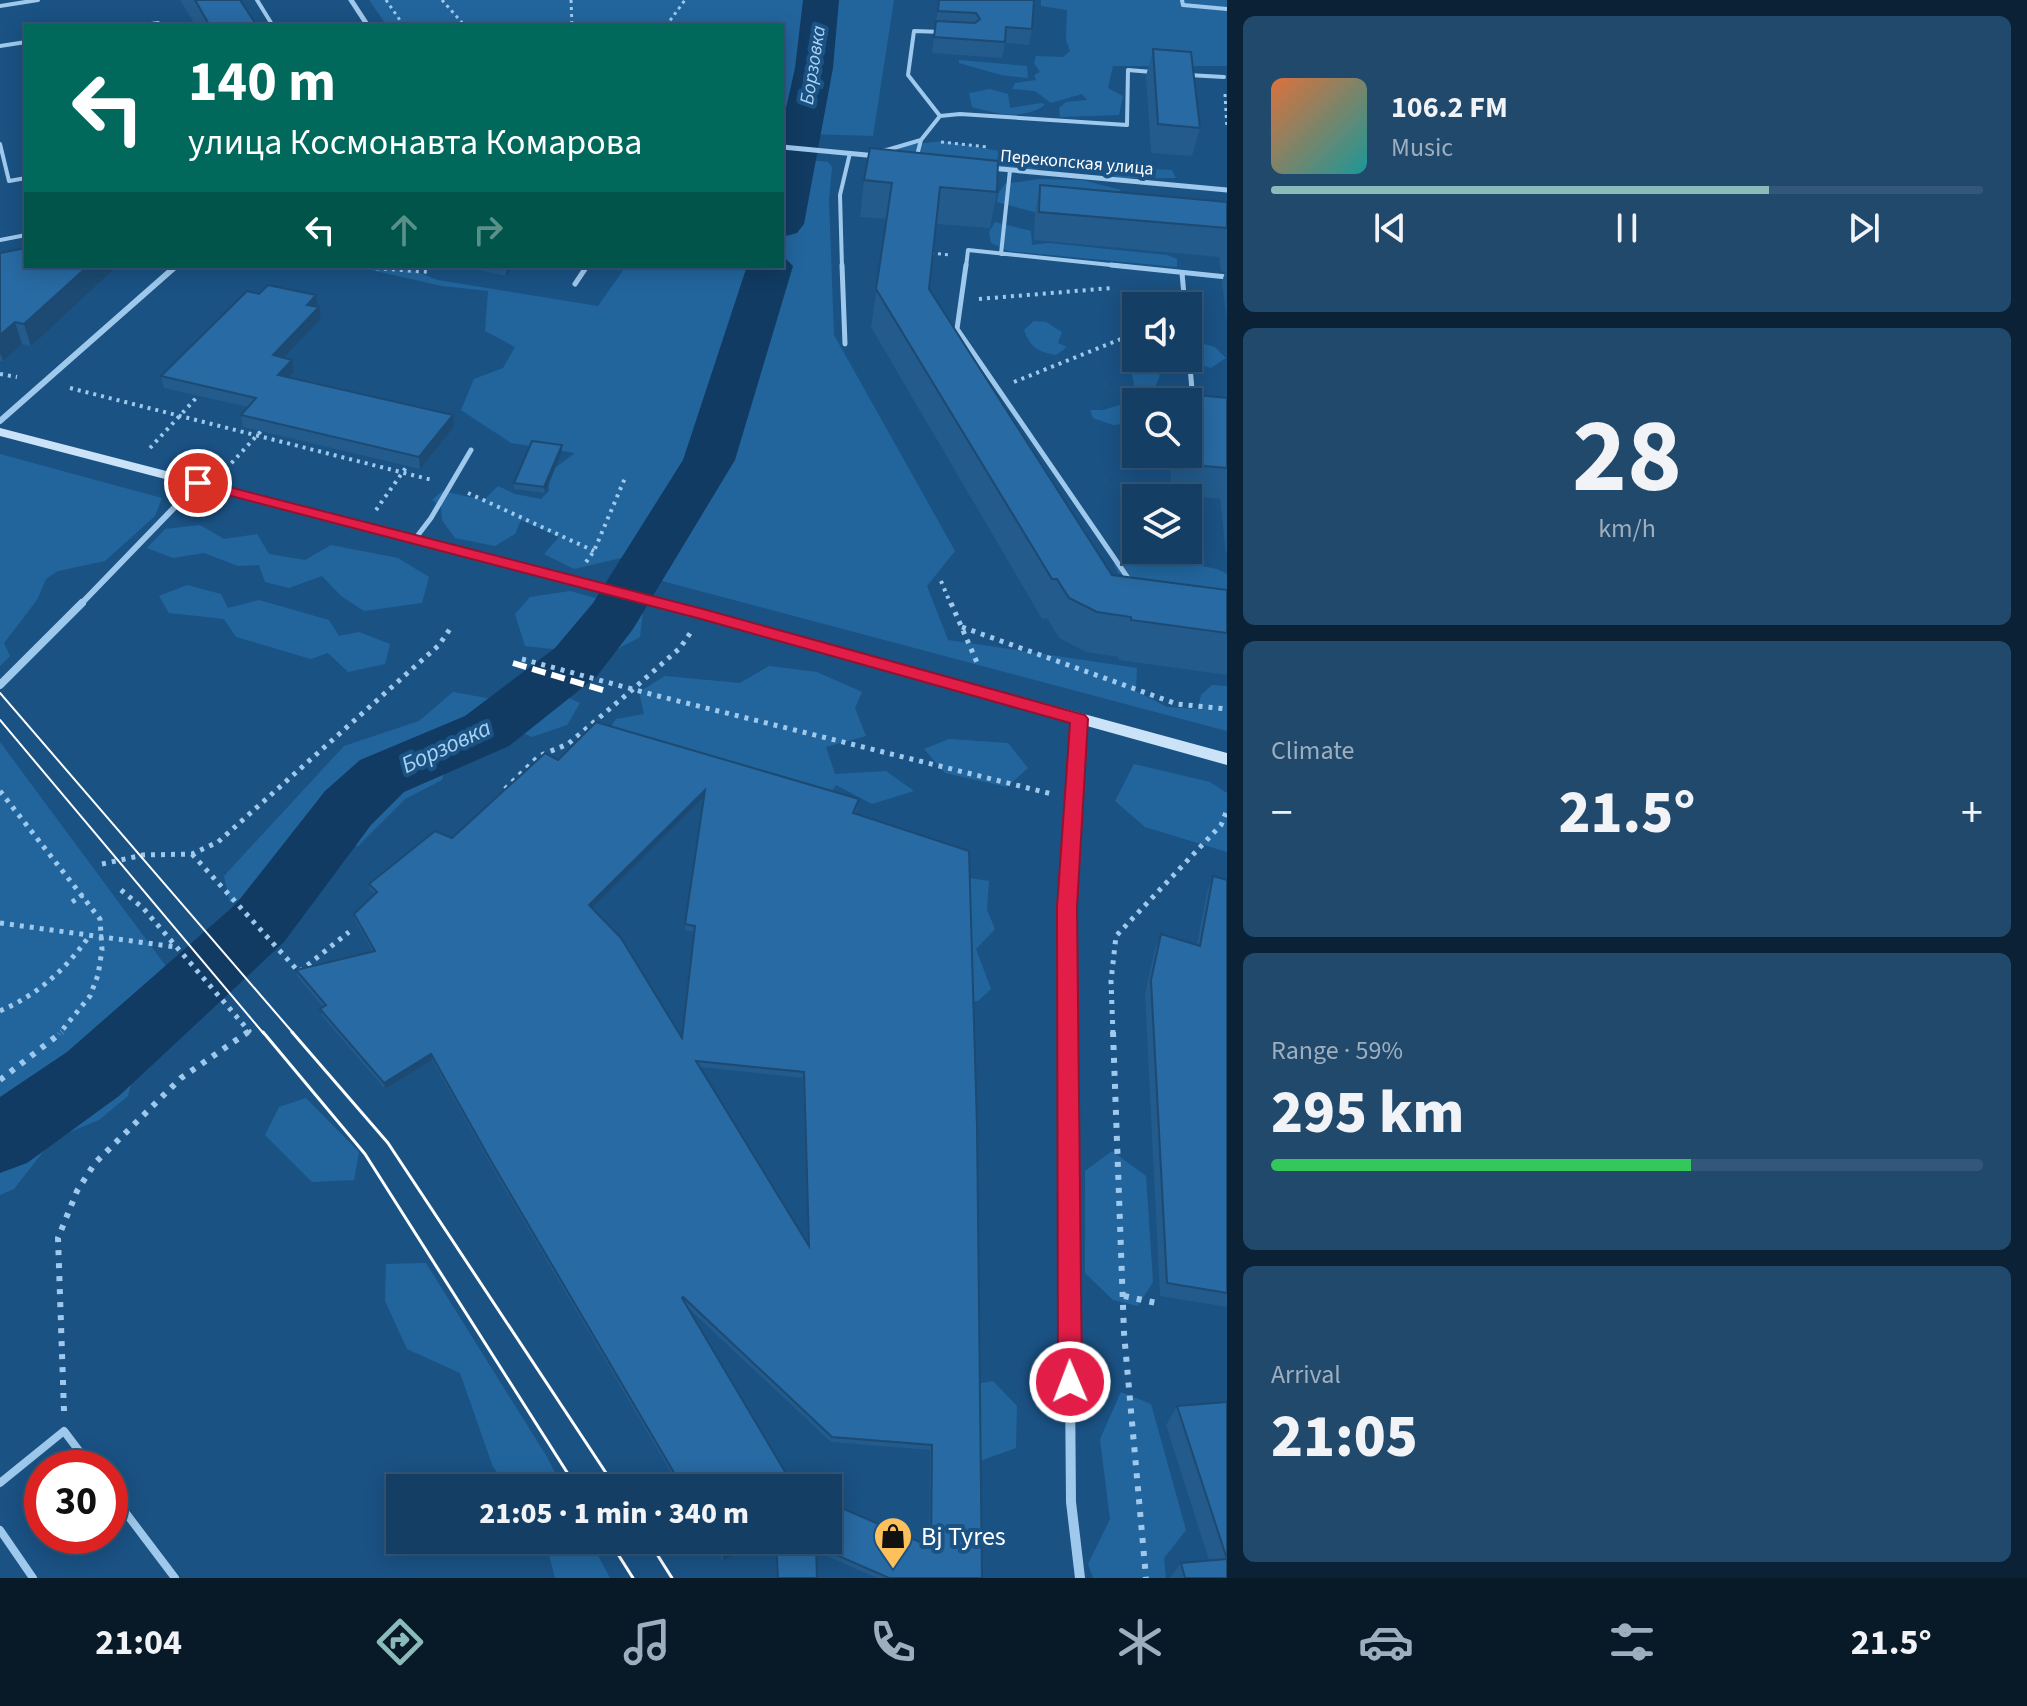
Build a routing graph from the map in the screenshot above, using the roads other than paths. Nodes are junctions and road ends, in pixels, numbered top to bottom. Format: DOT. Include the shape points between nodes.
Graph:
graph roads {
  1 [pos="38,0"];
  2 [pos="257,0"];
  3 [pos="351,0"];
  4 [pos="1182,0"];
  5 [pos="0,6"];
  6 [pos="1227,9"];
  7 [pos="272,24"];
  8 [pos="367,24"];
  9 [pos="944,33"];
  10 [pos="24,42"];
  11 [pos="0,46"];
  12 [pos="1155,72"];
  13 [pos="1183,74"];
  14 [pos="1224,77"];
  15 [pos="940,116"];
  16 [pos="921,140"];
  17 [pos="0,144"];
  18 [pos="784,147"];
  19 [pos="850,153"];
  20 [pos="874,156"];
  21 [pos="888,157"];
  22 [pos="901,159"];
  23 [pos="915,160"];
  24 [pos="931,162"];
  25 [pos="978,167"];
  26 [pos="1010,170"];
  27 [pos="24,178"];
  28 [pos="1227,190"];
  29 [pos="24,235"];
  30 [pos="0,240"];
  31 [pos="1001,254"];
  32 [pos="174,268"];
  33 [pos="586,268"];
  34 [pos="1182,273"];
  35 [pos="1227,277"];
  36 [pos="575,284"];
  37 [pos="1184,292"];
  38 [pos="845,344"];
  39 [pos="0,421"];
  40 [pos="0,432"];
  41 [pos="471,450"];
  42 [pos="198,483"];
  43 [pos="415,539"];
  44 [pos="1135,589"];
  45 [pos="0,685"];
  46 [pos="1079,719"];
  47 [pos="1227,759"];
  48 [pos="41,1450"];
  49 [pos="78,1450"];
  50 [pos="24,1464"];
  51 [pos="0,1483"];
  52 [pos="128,1516"];
  53 [pos="0,1530"];
  54 [pos="33,1578"];
  55 [pos="175,1578"];
  56 [pos="1080,1578"];
  1 -- 5 [label="lane"];
  2 -- 7 [label="lane"];
  3 -- 8 [label="street"];
  4 -- 6 [label="lane" via="1183,5"];
  9 -- 15 [label="lane" via="914,31 908,75"];
  10 -- 11 [label="lane"];
  12 -- 15 [label="lane" via="1128,70 1127,125"];
  13 -- 14 [label="lane"];
  15 -- 16 [label="lane"];
  16 -- 20 [label="lane"];
  16 -- 23 [label="lane"];
  17 -- 27 [label="lane" via="9,181"];
  18 -- 19 [label="street"];
  19 -- 20 [label="street"];
  19 -- 38 [label="lane" via="840,195"];
  20 -- 21 [label="street"];
  22 -- 23 [label="street"];
  23 -- 24 [label="street"];
  25 -- 26 [label="street, Перекопская улица"];
  26 -- 28 [label="street, Перекопская улица"];
  26 -- 31 [label="lane"];
  29 -- 30 [label="lane"];
  31 -- 34 [label="lane"];
  31 -- 44 [label="lane" via="968,250 957,329"];
  32 -- 39 [label="street"];
  33 -- 36 [label="lane"];
  34 -- 35 [label="lane"];
  34 -- 37 [label="lane"];
  40 -- 42 [label="street"];
  41 -- 43 [label="lane" via="435,516"];
  42 -- 43 [label="street"];
  42 -- 45 [label="street"];
  43 -- 46 [label="street"];
  46 -- 47 [label="street"];
  46 -- 56 [label="street" via="1067,907 1071,1502"];
  48 -- 49 [label="lane" via="64,1431"];
  50 -- 51 [label="lane"];
  52 -- 55 [label="lane"];
  53 -- 54 [label="lane"];
}
